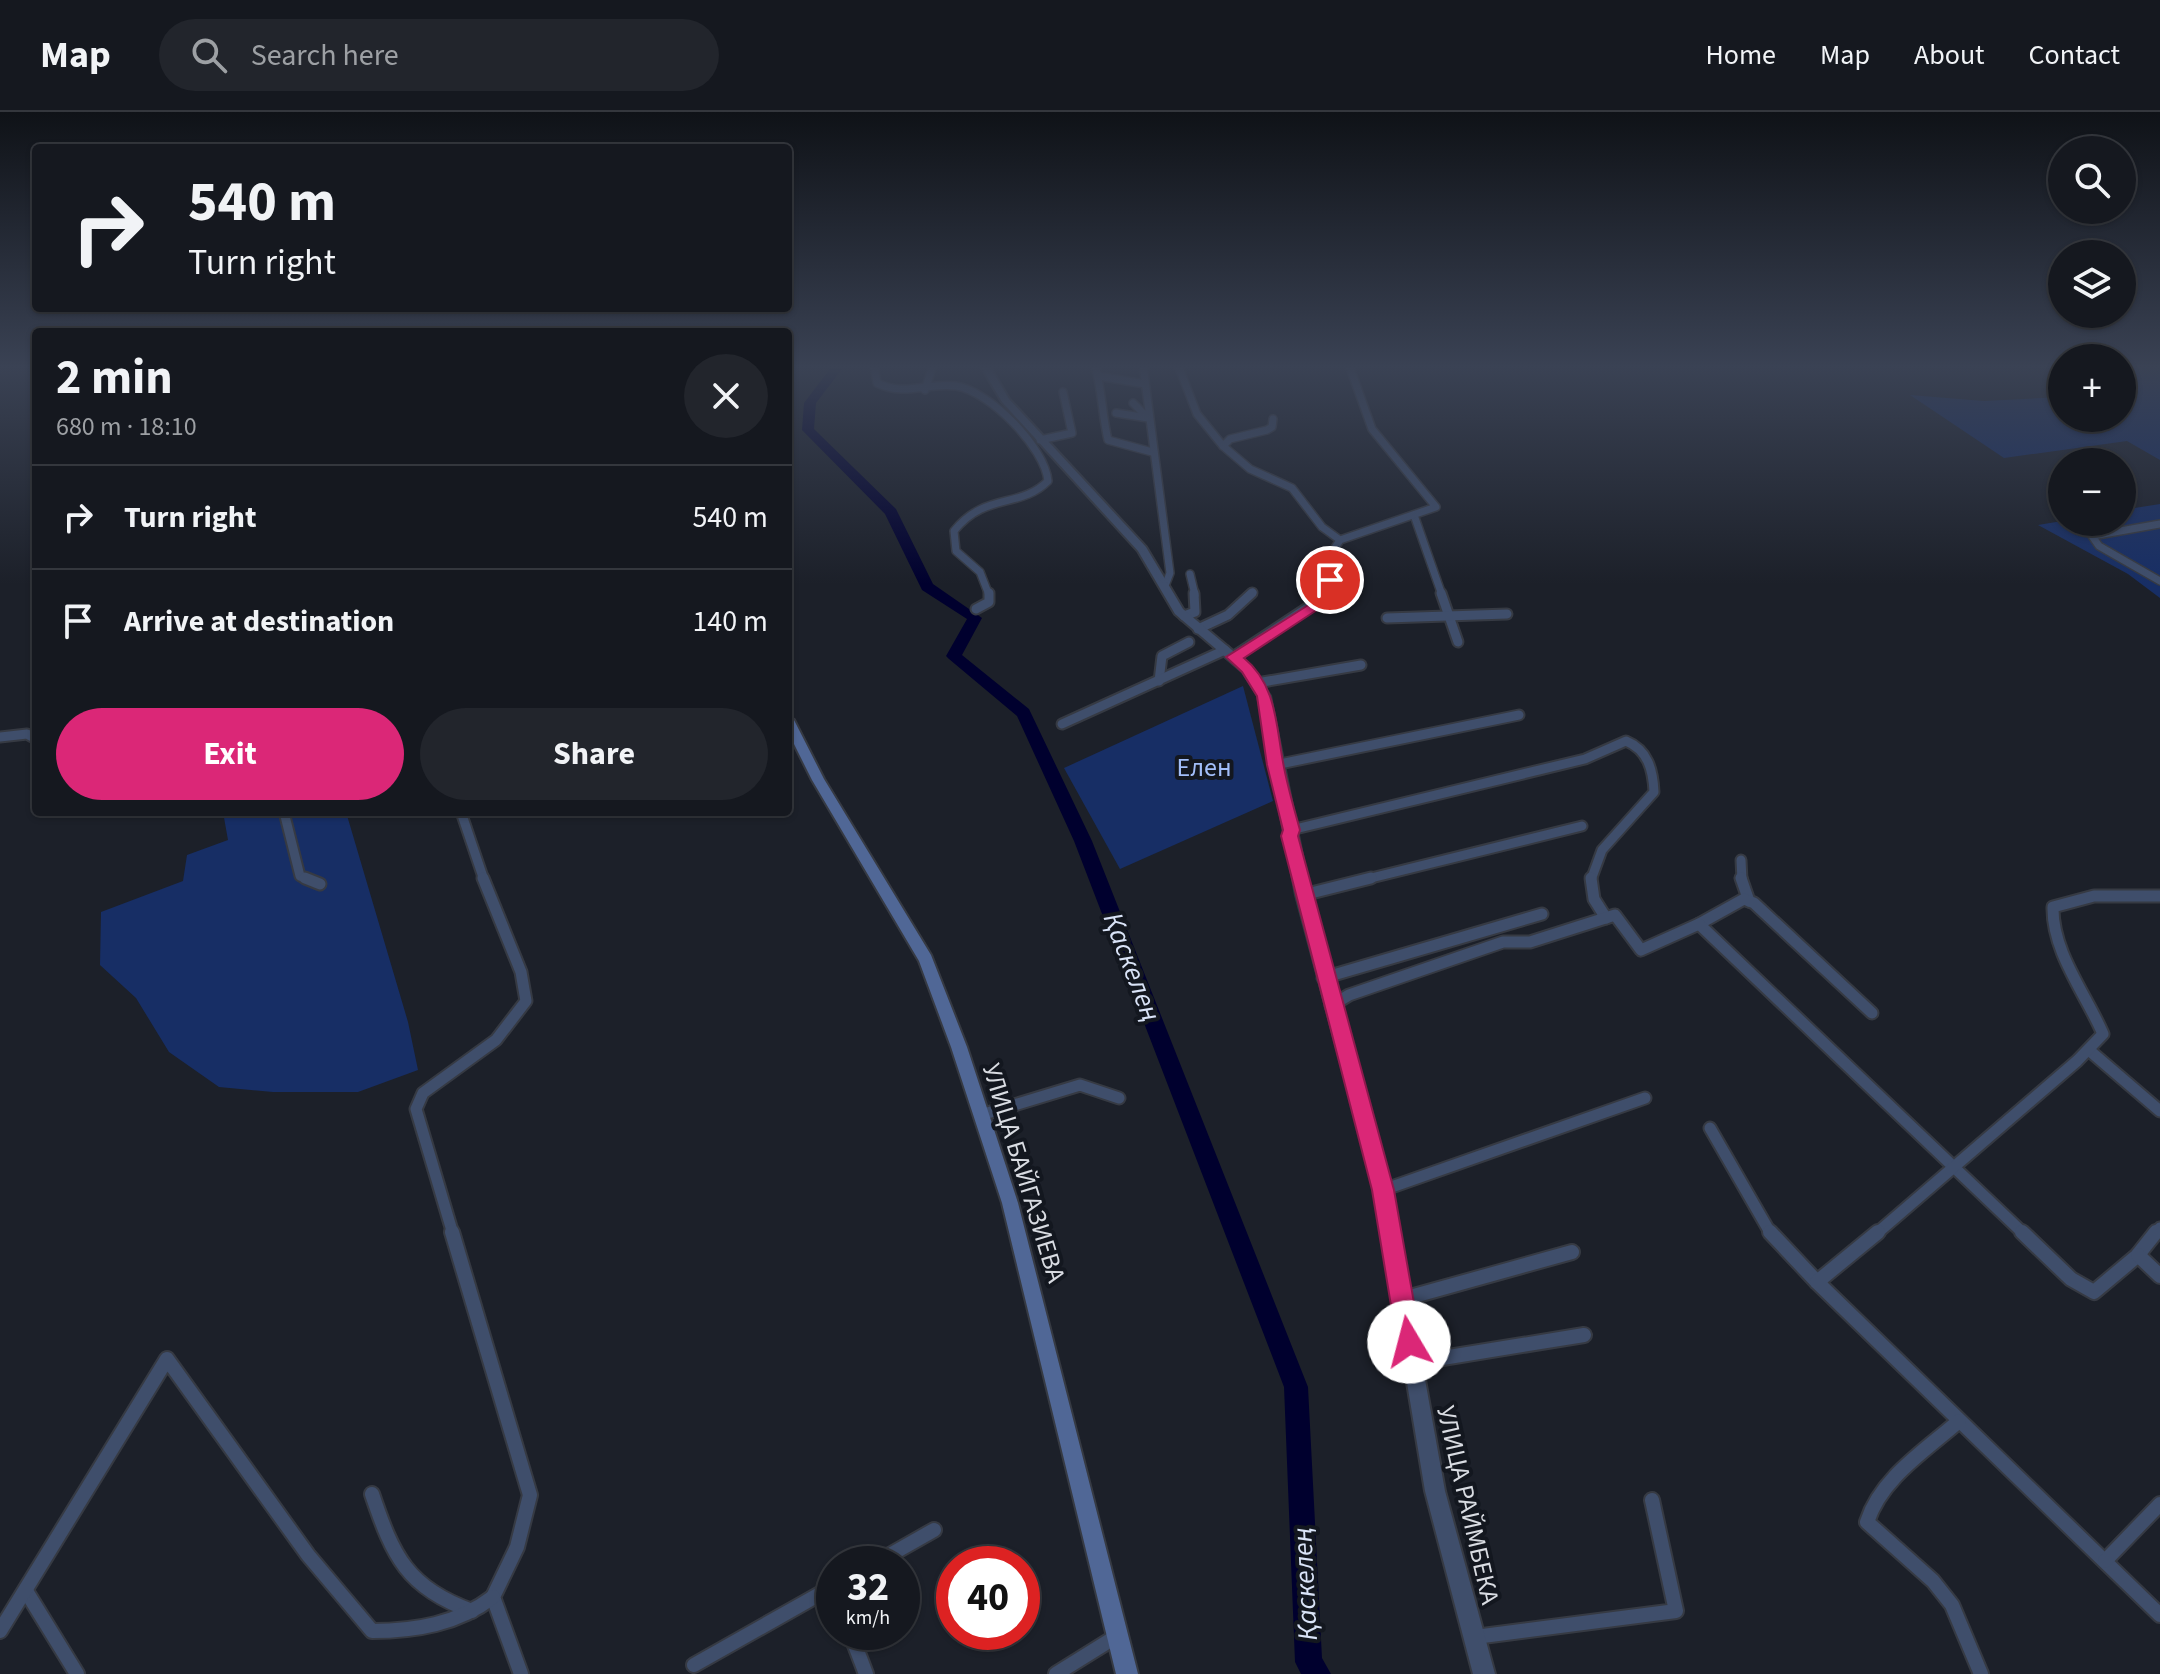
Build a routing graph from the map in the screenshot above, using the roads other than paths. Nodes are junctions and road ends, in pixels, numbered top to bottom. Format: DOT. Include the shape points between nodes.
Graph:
graph roads {
  1 [pos="1024,438"];
  2 [pos="1050,438"];
  3 [pos="1110,438"];
  4 [pos="1150,438"];
  5 [pos="1216,438"];
  6 [pos="1235,438"];
  7 [pos="1380,438"];
  8 [pos="1040,440"];
  9 [pos="1223,446"];
  10 [pos="1152,452"];
  11 [pos="1414,515"];
  12 [pos="2160,524"];
  13 [pos="1340,540"];
  14 [pos="1190,574"];
  15 [pos="2160,581"];
  16 [pos="1165,586"];
  17 [pos="1253,592"];
  18 [pos="976,609"];
  19 [pos="1507,614"];
  20 [pos="1447,615"];
  21 [pos="1184,616"];
  22 [pos="1387,618"];
  23 [pos="1194,635"];
  24 [pos="1458,642"];
  25 [pos="1229,654"];
  26 [pos="1361,665"];
  27 [pos="1159,681"];
  28 [pos="1257,683"];
  29 [pos="1519,715"];
  30 [pos="1062,724"];
  31 [pos="792,728"];
  32 [pos="0,737"];
  33 [pos="32,737"];
  34 [pos="1275,765"];
  35 [pos="285,816"];
  36 [pos="462,816"];
  37 [pos="1582,826"];
  38 [pos="1291,830"];
  39 [pos="1741,860"];
  40 [pos="320,884"];
  41 [pos="1303,895"];
  42 [pos="2160,896"];
  43 [pos="1749,901"];
  44 [pos="1542,914"];
  45 [pos="1606,918"];
  46 [pos="1699,924"];
  47 [pos="1489,929"];
  48 [pos="1477,951"];
  49 [pos="1323,978"];
  50 [pos="1331,1006"];
  51 [pos="1872,1013"];
  52 [pos="2090,1051"];
  53 [pos="1119,1098"];
  54 [pos="1645,1098"];
  55 [pos="2160,1111"];
  56 [pos="981,1115"];
  57 [pos="1710,1128"];
  58 [pos="1955,1167"];
  59 [pos="1383,1190"];
  60 [pos="2160,1228"];
  61 [pos="1572,1252"];
  62 [pos="2138,1255"];
  63 [pos="2160,1276"];
  64 [pos="1817,1282"];
  65 [pos="1403,1299"];
  66 [pos="1584,1335"];
  67 [pos="1412,1363"];
  68 [pos="1959,1421"];
  69 [pos="372,1494"];
  70 [pos="1652,1500"];
  71 [pos="2160,1504"];
  72 [pos="934,1530"];
  73 [pos="906,1546"];
  74 [pos="2105,1561"];
  75 [pos="26,1591"];
  76 [pos="493,1597"];
  77 [pos="816,1598"];
  78 [pos="472,1611"];
  79 [pos="2160,1615"];
  80 [pos="0,1631"];
  81 [pos="1119,1635"];
  82 [pos="1475,1637"];
  83 [pos="857,1650"];
  84 [pos="694,1665"];
  85 [pos="77,1674"];
  86 [pos="521,1674"];
  87 [pos="866,1674"];
  88 [pos="1056,1674"];
  89 [pos="1127,1674"];
  90 [pos="1484,1674"];
  91 [pos="1981,1674"];
  1 -- 18 [label="street" via="1048,474 1046,485 976,507 954,531 956,551 979,570 990,597"];
  2 -- 8 [label="street"];
  3 -- 10 [label="street"];
  4 -- 10 [label="street"];
  5 -- 9 [label="street"];
  6 -- 9 [label="street"];
  7 -- 11 [label="street" via="1437,504"];
  8 -- 16 [label="street, УЛИЦА РАЙМБЕКА" via="1142,549"];
  9 -- 13 [label="street" via="1250,469 1292,488 1322,527"];
  10 -- 16 [label="street" via="1170,573"];
  11 -- 13 [label="street"];
  11 -- 20 [label="street"];
  12 -- 15 [label="street" via="2092,536 2099,546"];
  13 -- 25 [label="street" via="1331,554 1330,595"];
  14 -- 21 [label="street" via="1197,607"];
  16 -- 21 [label="street, УЛИЦА РАЙМБЕКА"];
  17 -- 23 [label="street"];
  19 -- 20 [label="street"];
  20 -- 22 [label="street"];
  20 -- 24 [label="street"];
  21 -- 23 [label="street, УЛИЦА РАЙМБЕКА"];
  23 -- 25 [label="street, УЛИЦА РАЙМБЕКА"];
  23 -- 27 [label="street" via="1162,656"];
  25 -- 27 [label="street"];
  25 -- 28 [label="street, УЛИЦА РАЙМБЕКА"];
  26 -- 28 [label="street"];
  27 -- 30 [label="street"];
  28 -- 34 [label="street, УЛИЦА РАЙМБЕКА" via="1264,696"];
  29 -- 34 [label="street"];
  31 -- 56 [label="main road, УЛИЦА БАЙГАЗИЕВА" via="926,959"];
  32 -- 33 [label="street"];
  34 -- 38 [label="street, УЛИЦА РАЙМБЕКА"];
  35 -- 40 [label="street" via="300,876"];
  36 -- 76 [label="street" via="521,972 526,1001 488,1047 416,1102 442,1207 530,1495 517,1547"];
  37 -- 41 [label="street"];
  38 -- 41 [label="street, УЛИЦА РАЙМБЕКА"];
  38 -- 45 [label="street" via="1585,759 1617,742 1631,743 1648,759 1654,792 1593,865 1590,892"];
  39 -- 43 [label="street" via="1739,871"];
  41 -- 49 [label="street, УЛИЦА РАЙМБЕКА"];
  42 -- 52 [label="street" via="2094,896 2053,907 2059,938 2103,1034"];
  43 -- 46 [label="street"];
  43 -- 51 [label="street"];
  44 -- 47 [label="street"];
  45 -- 46 [label="street" via="1615,915 1641,950"];
  45 -- 48 [label="street" via="1530,942 1503,942"];
  46 -- 58 [label="street"];
  47 -- 48 [label="street"];
  47 -- 49 [label="street"];
  48 -- 50 [label="street"];
  49 -- 50 [label="street, УЛИЦА РАЙМБЕКА"];
  50 -- 59 [label="street, УЛИЦА РАЙМБЕКА"];
  52 -- 55 [label="street"];
  52 -- 58 [label="street"];
  53 -- 56 [label="street" via="1080,1085"];
  54 -- 59 [label="street"];
  56 -- 81 [label="main road, УЛИЦА БАЙГАЗИЕВА" via="1010,1203"];
  57 -- 64 [label="street" via="1775,1241"];
  58 -- 62 [label="street" via="2071,1279 2094,1292"];
  58 -- 64 [label="street"];
  59 -- 65 [label="street, УЛИЦА РАЙМБЕКА"];
  60 -- 62 [label="street"];
  61 -- 65 [label="street"];
  62 -- 63 [label="street"];
  64 -- 68 [label="street"];
  65 -- 67 [label="street, УЛИЦА РАЙМБЕКА"];
  66 -- 67 [label="street"];
  67 -- 82 [label="street, УЛИЦА РАЙМБЕКА" via="1435,1491"];
  68 -- 74 [label="street"];
  68 -- 91 [label="street" via="1887,1488 1868,1509 1867,1522 1952,1605"];
  69 -- 78 [label="street" via="399,1564 433,1594"];
  70 -- 82 [label="street" via="1676,1611"];
  71 -- 74 [label="street"];
  72 -- 73 [label="street"];
  74 -- 79 [label="street"];
  75 -- 78 [label="street" via="167,1359 308,1555 372,1631"];
  75 -- 80 [label="street"];
  75 -- 85 [label="street"];
  76 -- 78 [label="street"];
  76 -- 86 [label="street"];
  77 -- 84 [label="street"];
  81 -- 88 [label="street"];
  81 -- 89 [label="main road, УЛИЦА БАЙГАЗИЕВА"];
  82 -- 90 [label="street, УЛИЦА РАЙМБЕКА"];
  83 -- 87 [label="street"];
}
